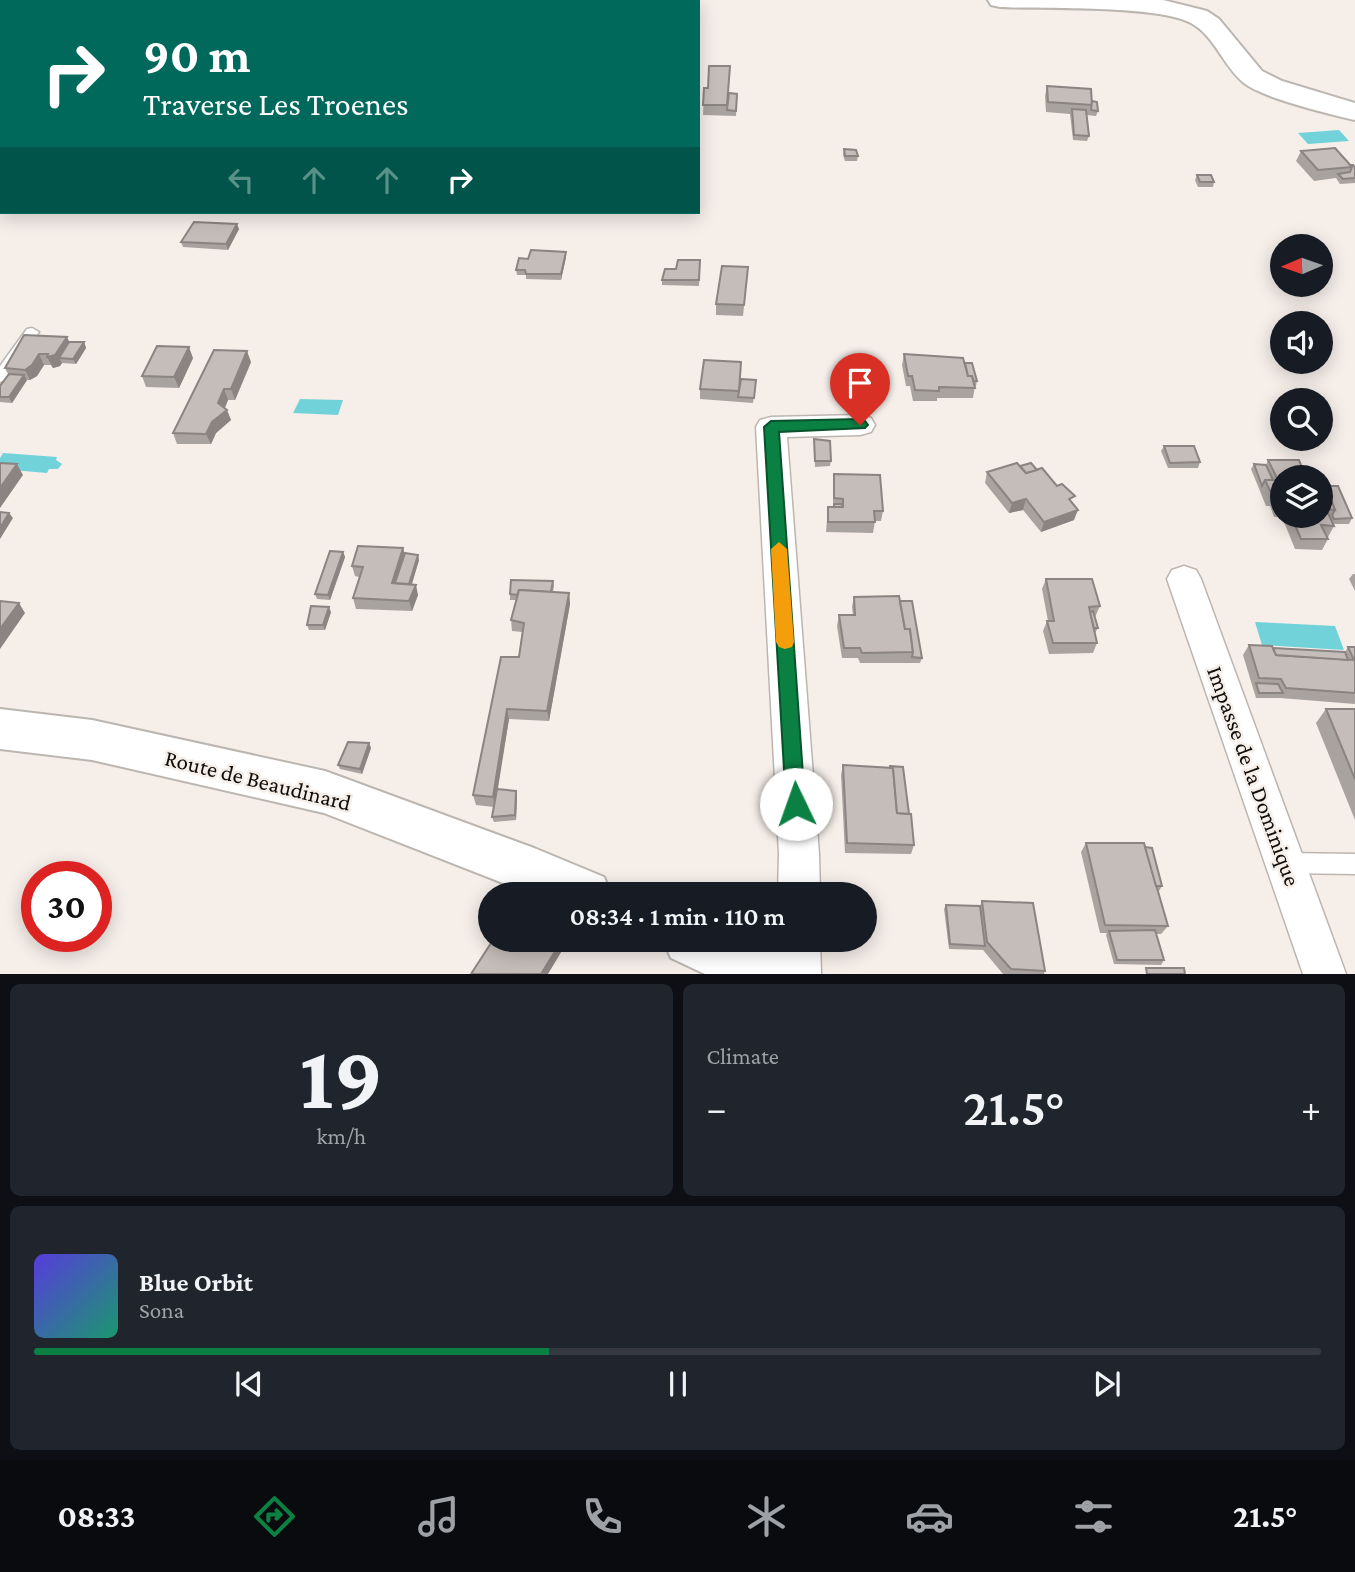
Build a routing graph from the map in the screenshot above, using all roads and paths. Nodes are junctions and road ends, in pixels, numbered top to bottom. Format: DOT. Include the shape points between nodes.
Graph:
graph roads {
  1 [pos="1000,0"];
  2 [pos="1355,113"];
  3 [pos="32,332"];
  4 [pos="0,377"];
  5 [pos="860,425"];
  6 [pos="1184,579"];
  7 [pos="0,729"];
  8 [pos="1285,863"];
  9 [pos="1355,864"];
  10 [pos="559,882"];
  11 [pos="799,882"];
  12 [pos="716,952"];
  13 [pos="799,952"];
  14 [pos="765,974"];
  15 [pos="799,974"];
  16 [pos="1325,974"];
  1 -- 2 [label="street" via="1162,7 1198,16 1253,77"];
  3 -- 4 [label="lane"];
  5 -- 11 [label="street" via="771,427"];
  6 -- 8 [label="street, Impasse de la Dominique"];
  7 -- 10 [label="street, Route de Beaudinard" via="92,740 325,792"];
  8 -- 9 [label="lane"];
  8 -- 16 [label="street, Impasse de la Dominique"];
  12 -- 14 [label="street"];
  13 -- 15 [label="street"];
}
